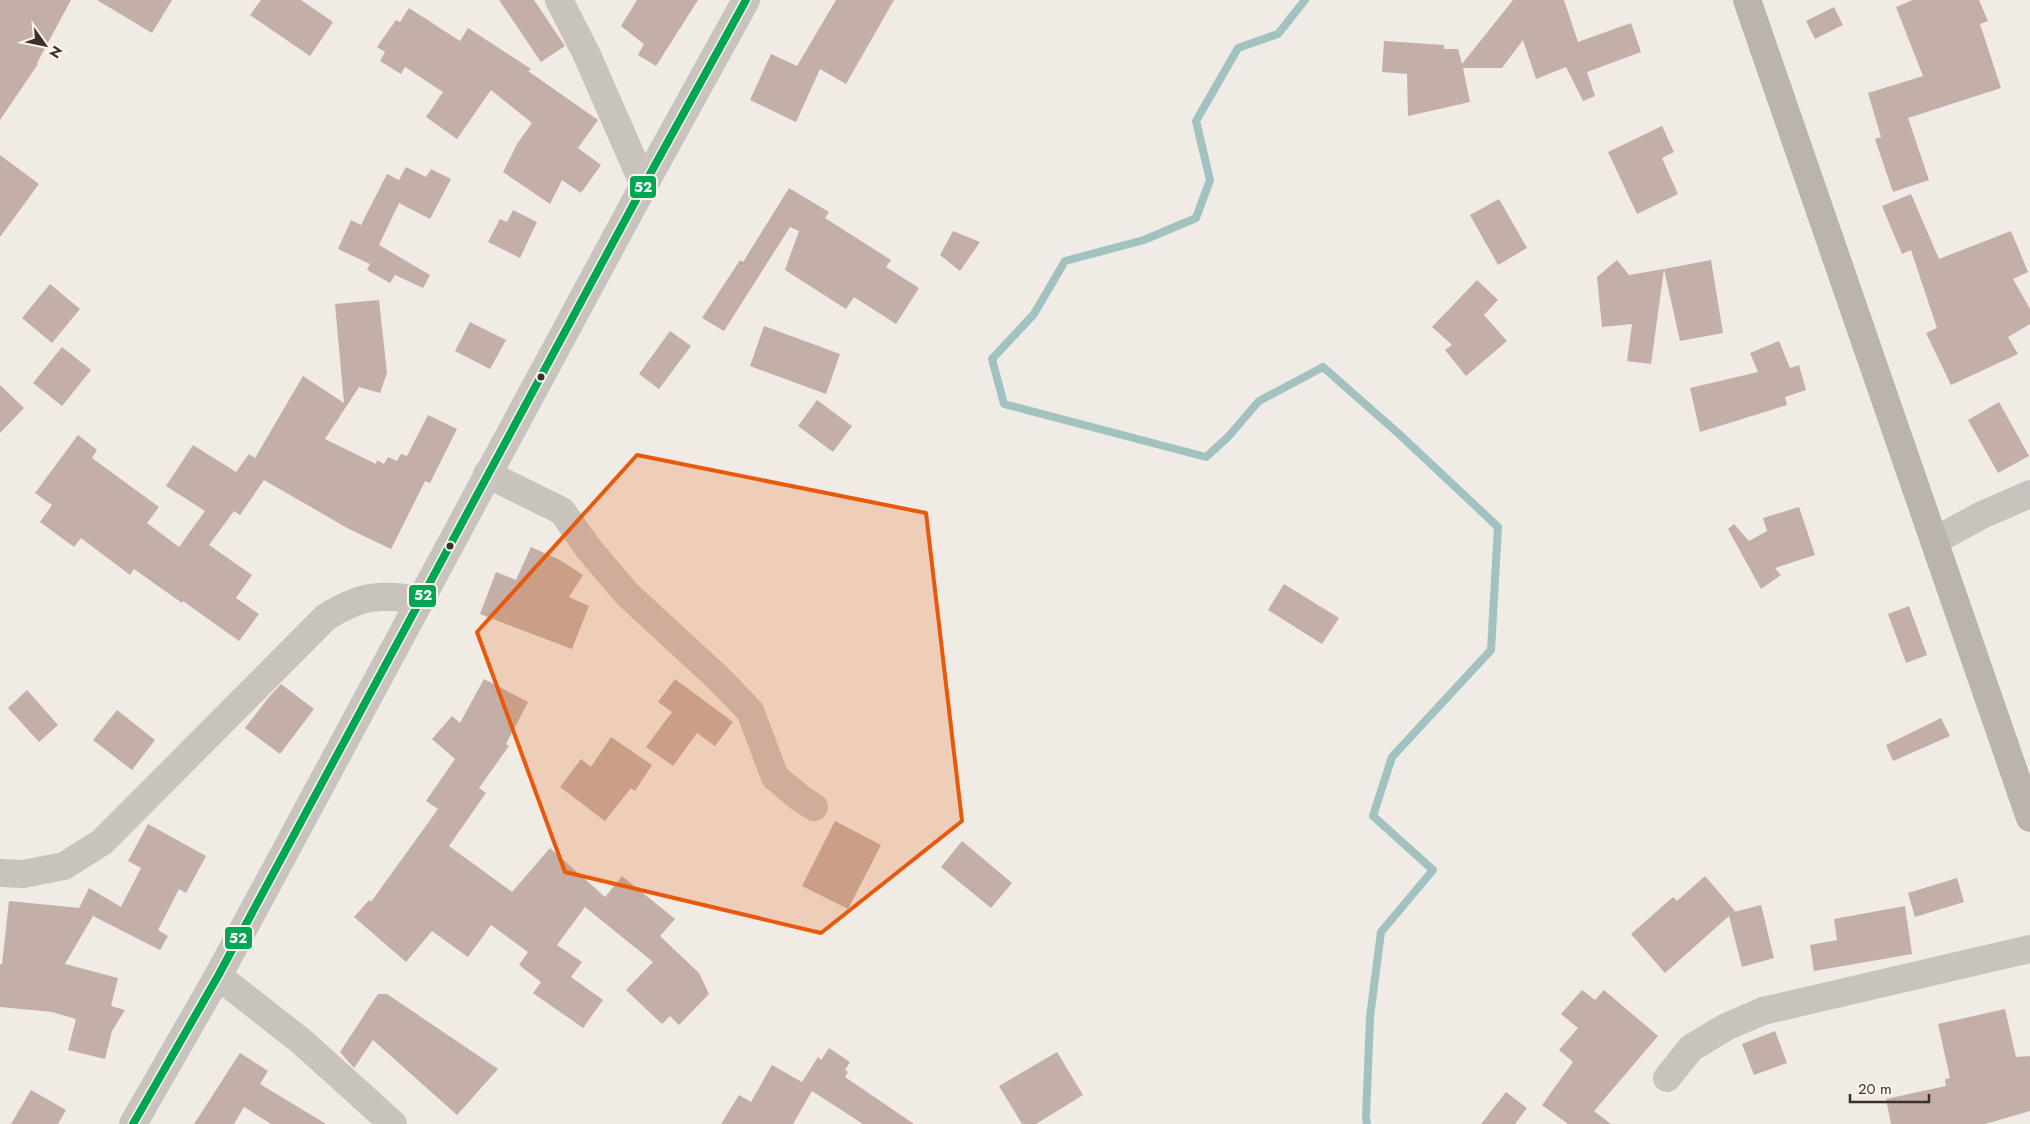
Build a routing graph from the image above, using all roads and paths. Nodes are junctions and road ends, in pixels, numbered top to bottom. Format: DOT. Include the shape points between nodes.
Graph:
graph roads {
  1 [pos="559,0"];
  2 [pos="746,0"];
  3 [pos="1747,0"];
  4 [pos="644,186"];
  5 [pos="487,474"];
  6 [pos="2030,494"];
  7 [pos="1934,541"];
  8 [pos="420,599"];
  9 [pos="814,807"];
  10 [pos="2030,818"];
  11 [pos="0,873"];
  12 [pos="2030,949"];
  13 [pos="218,976"];
  14 [pos="1667,1078"];
  15 [pos="133,1124"];
  16 [pos="393,1124"];
  1 -- 4 [label="street" via="586,53"];
  2 -- 4 [label="street"];
  3 -- 7 [label="main road"];
  4 -- 5 [label="street"];
  5 -- 8 [label="street"];
  5 -- 9 [label="street" via="562,511 627,594 750,712 775,777"];
  6 -- 7 [label="street"];
  7 -- 10 [label="main road"];
  8 -- 11 [label="street" via="382,595 348,603 326,618 102,842 64,866 23,874"];
  8 -- 13 [label="street"];
  12 -- 14 [label="street" via="1763,1012 1726,1027 1691,1048"];
  13 -- 15 [label="street"];
  13 -- 16 [label="street" via="301,1041"];
}
